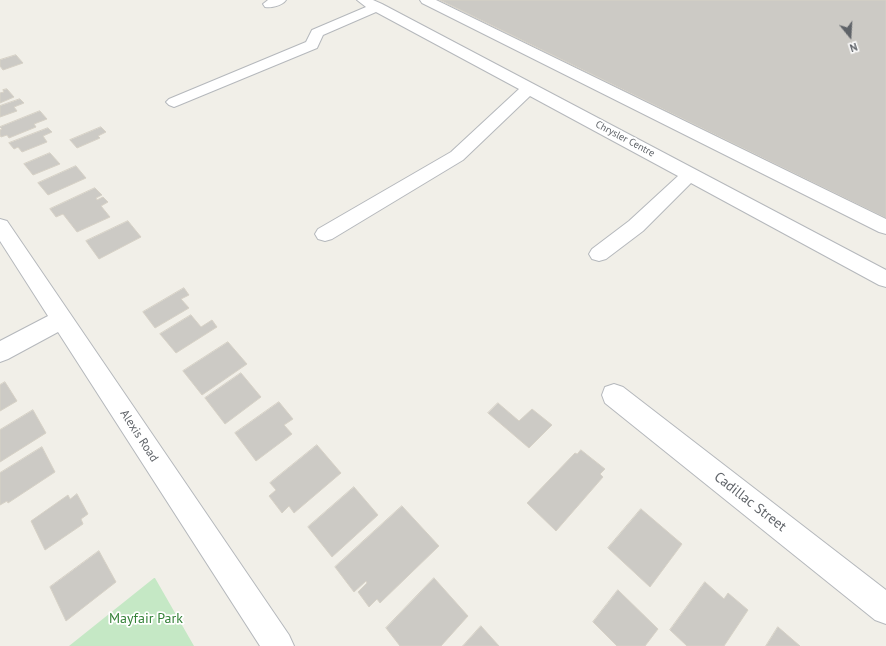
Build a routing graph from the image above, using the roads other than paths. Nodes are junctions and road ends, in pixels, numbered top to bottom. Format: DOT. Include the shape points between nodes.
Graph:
graph roads {
  1 [pos="426,0"];
  2 [pos="370,4"];
  3 [pos="529,88"];
  4 [pos="174,102"];
  5 [pos="690,174"];
  6 [pos="0,226"];
  7 [pos="886,227"];
  8 [pos="324,234"];
  9 [pos="599,254"];
  10 [pos="886,279"];
  11 [pos="62,319"];
  12 [pos="0,352"];
  13 [pos="614,395"];
  14 [pos="886,609"];
  15 [pos="278,646"];
  1 -- 7 [label="street"];
  2 -- 3 [label="street, Chrysler Centre"];
  2 -- 4 [label="street" via="317,33 312,45"];
  3 -- 5 [label="street, Chrysler Centre"];
  3 -- 8 [label="street" via="457,156"];
  5 -- 9 [label="street" via="636,226"];
  5 -- 10 [label="street, Chrysler Centre"];
  6 -- 11 [label="street, Alexis Road"];
  11 -- 12 [label="street"];
  11 -- 15 [label="street, Alexis Road"];
  13 -- 14 [label="street, Cadillac Street"];
}
